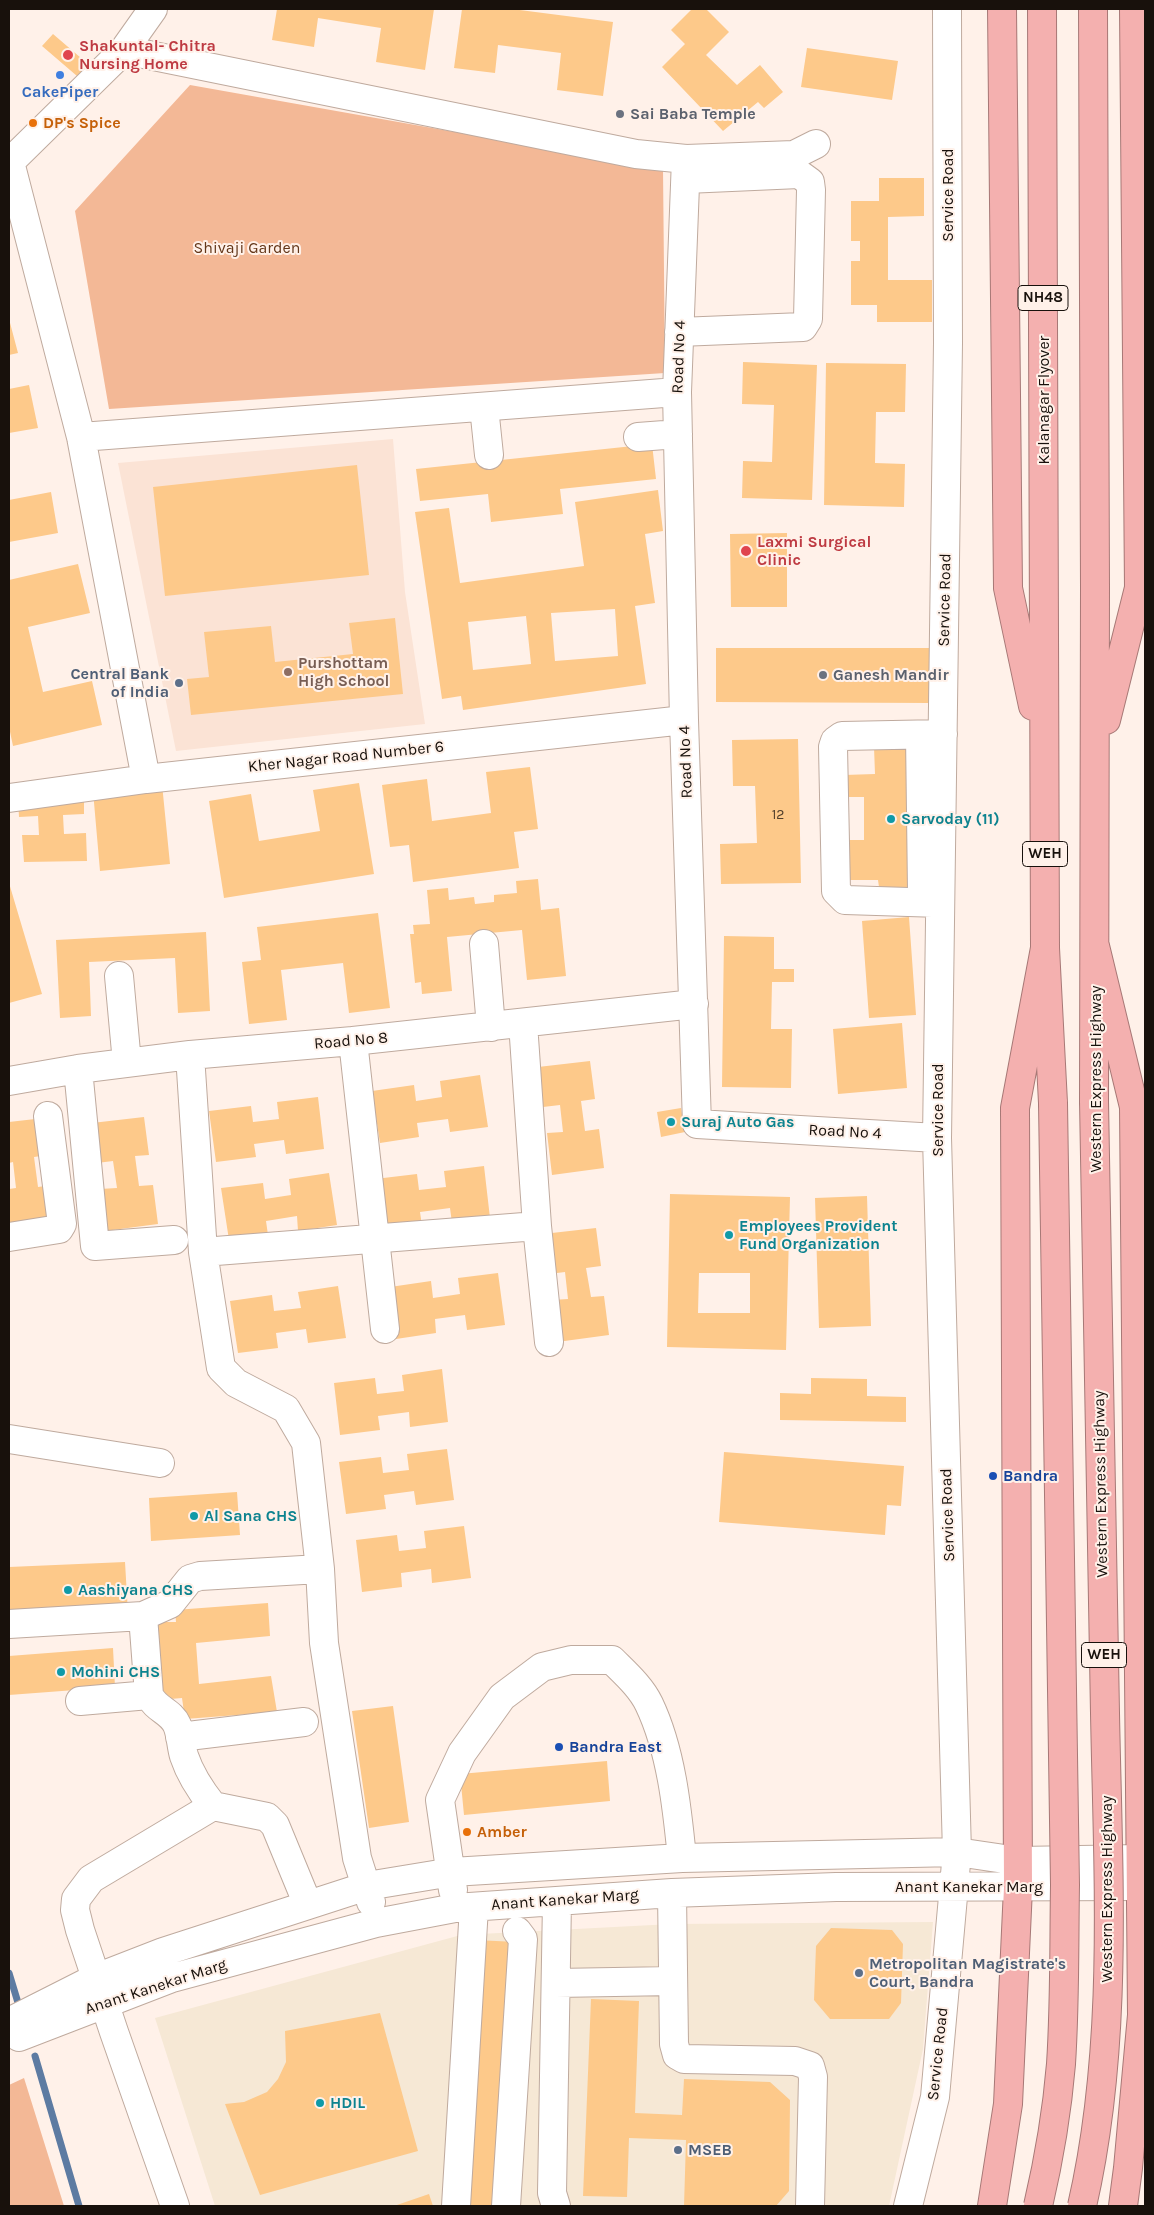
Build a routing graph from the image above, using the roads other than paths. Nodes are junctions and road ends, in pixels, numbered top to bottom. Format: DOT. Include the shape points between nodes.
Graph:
graph roads {
  1 [pos="153,9"];
  2 [pos="948,9"];
  3 [pos="1002,9"];
  4 [pos="1042,9"];
  5 [pos="1093,9"];
  6 [pos="1134,9"];
  7 [pos="124,50"];
  8 [pos="816,144"];
  9 [pos="10,161"];
  10 [pos="686,169"];
  11 [pos="679,332"];
  12 [pos="677,392"];
  13 [pos="484,407"];
  14 [pos="678,434"];
  15 [pos="81,437"];
  16 [pos="638,437"];
  17 [pos="489,455"];
  18 [pos="684,720"];
  19 [pos="931,734"];
  20 [pos="1096,760"];
  21 [pos="1045,761"];
  22 [pos="146,779"];
  23 [pos="9,798"];
  24 [pos="931,903"];
  25 [pos="484,944"];
  26 [pos="1095,946"];
  27 [pos="1044,948"];
  28 [pos="118,976"];
  29 [pos="694,1004"];
  30 [pos="523,1023"];
  31 [pos="491,1027"];
  32 [pos="353,1041"];
  33 [pos="190,1055"];
  34 [pos="127,1063"];
  35 [pos="78,1069"];
  36 [pos="9,1081"];
  37 [pos="48,1116"];
  38 [pos="937,1138"];
  39 [pos="537,1226"];
  40 [pos="9,1237"];
  41 [pos="375,1239"];
  42 [pos="174,1240"];
  43 [pos="203,1252"];
  44 [pos="385,1329"];
  45 [pos="549,1342"];
  46 [pos="9,1439"];
  47 [pos="160,1463"];
  48 [pos="320,1569"];
  49 [pos="143,1616"];
  50 [pos="9,1624"];
  51 [pos="149,1695"];
  52 [pos="80,1701"];
  53 [pos="304,1722"];
  54 [pos="180,1737"];
  55 [pos="213,1806"];
  56 [pos="957,1852"];
  57 [pos="682,1858"];
  58 [pos="1141,1859"];
  59 [pos="1018,1860"];
  60 [pos="452,1872"];
  61 [pos="366,1886"];
  62 [pos="1141,1886"];
  63 [pos="953,1888"];
  64 [pos="1018,1888"];
  65 [pos="672,1893"];
  66 [pos="557,1901"];
  67 [pos="308,1905"];
  68 [pos="465,1907"];
  69 [pos="376,1923"];
  70 [pos="517,1930"];
  71 [pos="163,1952"];
  72 [pos="172,1978"];
  73 [pos="673,1981"];
  74 [pos="556,1983"];
  75 [pos="100,1991"];
  76 [pos="1144,2017"];
  77 [pos="9,2022"];
  78 [pos="9,2041"];
  79 [pos="175,2206"];
  80 [pos="456,2206"];
  81 [pos="506,2206"];
  82 [pos="556,2206"];
  83 [pos="810,2206"];
  84 [pos="908,2206"];
  85 [pos="992,2206"];
  86 [pos="1038,2206"];
  87 [pos="1082,2206"];
  88 [pos="1123,2206"];
  1 -- 7 [label="street"];
  2 -- 19 [label="street, Service Road" via="948,343"];
  3 -- 21 [label="highway" via="1008,588"];
  4 -- 21 [label="highway, Kalanagar Flyover / NH48"];
  5 -- 20 [label="highway"];
  6 -- 20 [label="highway" via="1139,588"];
  7 -- 9 [label="street"];
  7 -- 10 [label="street" via="636,154"];
  8 -- 10 [label="street" via="794,155"];
  9 -- 15 [label="street"];
  10 -- 11 [label="street, Road No 4"];
  10 -- 11 [label="street" via="799,174 810,182 808,319 803,327"];
  11 -- 12 [label="street, Road No 4"];
  12 -- 13 [label="street"];
  12 -- 14 [label="street, Road No 4"];
  13 -- 15 [label="street"];
  13 -- 17 [label="street"];
  14 -- 16 [label="street"];
  14 -- 18 [label="street, Road No 4"];
  15 -- 22 [label="street"];
  18 -- 22 [label="street, Kher Nagar Road Number 6"];
  18 -- 29 [label="street, Road No 4"];
  19 -- 24 [label="street, Service Road"];
  19 -- 24 [label="street" via="842,736 833,747 836,891 845,900"];
  20 -- 26 [label="highway, Western Express Highway / WEH"];
  21 -- 27 [label="highway, WEH"];
  22 -- 23 [label="street, Kher Nagar Road Number 6"];
  24 -- 38 [label="street, Service Road"];
  25 -- 31 [label="street"];
  26 -- 58 [label="highway" via="1134,1107"];
  26 -- 87 [label="highway, Western Express Highway / WEH, bridge" via="1094,1101 1108,1932 1104,2070"];
  27 -- 59 [label="highway" via="1015,1108"];
  27 -- 86 [label="highway, WEH, bridge" via="1053,1103 1065,1885 1061,2064"];
  28 -- 34 [label="street"];
  29 -- 30 [label="street, Road No 8"];
  29 -- 38 [label="street, Road No 4" via="697,1124"];
  30 -- 31 [label="street, Road No 8"];
  30 -- 39 [label="street"];
  31 -- 32 [label="street, Road No 8"];
  32 -- 33 [label="street, Road No 8"];
  32 -- 41 [label="street"];
  33 -- 34 [label="street, Road No 8"];
  33 -- 43 [label="street"];
  34 -- 35 [label="street, Road No 8"];
  35 -- 36 [label="street, Road No 8"];
  35 -- 42 [label="street" via="96,1246"];
  37 -- 40 [label="street" via="62,1224 59,1229"];
  38 -- 56 [label="street, Service Road"];
  39 -- 41 [label="street"];
  39 -- 45 [label="street"];
  41 -- 43 [label="street"];
  41 -- 44 [label="street"];
  43 -- 48 [label="street" via="221,1368 236,1383 286,1409 306,1443"];
  46 -- 47 [label="street"];
  48 -- 49 [label="street" via="200,1576 190,1579 170,1604"];
  48 -- 61 [label="street" via="325,1652 357,1858"];
  49 -- 50 [label="street"];
  49 -- 51 [label="street"];
  51 -- 52 [label="street"];
  51 -- 54 [label="street" via="153,1704 171,1716"];
  53 -- 54 [label="street"];
  54 -- 55 [label="street" via="184,1756 200,1789"];
  55 -- 67 [label="street" via="267,1817 275,1825"];
  55 -- 75 [label="street" via="92,1879 76,1898 80,1930"];
  56 -- 57 [label="street, Anant Kanekar Marg"];
  56 -- 59 [label="street, Anant Kanekar Marg"];
  56 -- 63 [label="street, Service Road"];
  57 -- 60 [label="street, Anant Kanekar Marg"];
  57 -- 60 [label="street" via="668,1760 648,1703 612,1660 571,1660 542,1667 502,1698 462,1753 440,1800"];
  58 -- 59 [label="street, Anant Kanekar Marg"];
  58 -- 62 [label="highway"];
  59 -- 64 [label="highway"];
  60 -- 61 [label="street, Anant Kanekar Marg"];
  60 -- 68 [label="street"];
  61 -- 67 [label="street, Anant Kanekar Marg"];
  61 -- 69 [label="street"];
  62 -- 64 [label="street, Anant Kanekar Marg"];
  62 -- 76 [label="highway"];
  63 -- 64 [label="street, Anant Kanekar Marg"];
  63 -- 65 [label="street, Anant Kanekar Marg" via="864,1886"];
  63 -- 84 [label="street, Service Road" via="935,2097"];
  64 -- 85 [label="highway" via="1008,2104"];
  65 -- 66 [label="street, Anant Kanekar Marg"];
  65 -- 73 [label="street"];
  66 -- 68 [label="street, Anant Kanekar Marg"];
  66 -- 74 [label="street"];
  67 -- 71 [label="street, Anant Kanekar Marg"];
  68 -- 69 [label="street, Anant Kanekar Marg"];
  68 -- 80 [label="street"];
  69 -- 72 [label="street, Anant Kanekar Marg"];
  70 -- 81 [label="street" via="523,1939"];
  71 -- 72 [label="street"];
  71 -- 75 [label="street, Anant Kanekar Marg"];
  72 -- 75 [label="street, Anant Kanekar Marg"];
  73 -- 74 [label="street"];
  73 -- 83 [label="street" via="677,2055 684,2059 795,2061 810,2066 813,2077"];
  74 -- 82 [label="street" via="552,2193"];
  75 -- 77 [label="street, Anant Kanekar Marg"];
  75 -- 78 [label="street, Anant Kanekar Marg"];
  75 -- 79 [label="street"];
  76 -- 88 [label="highway"];
}
